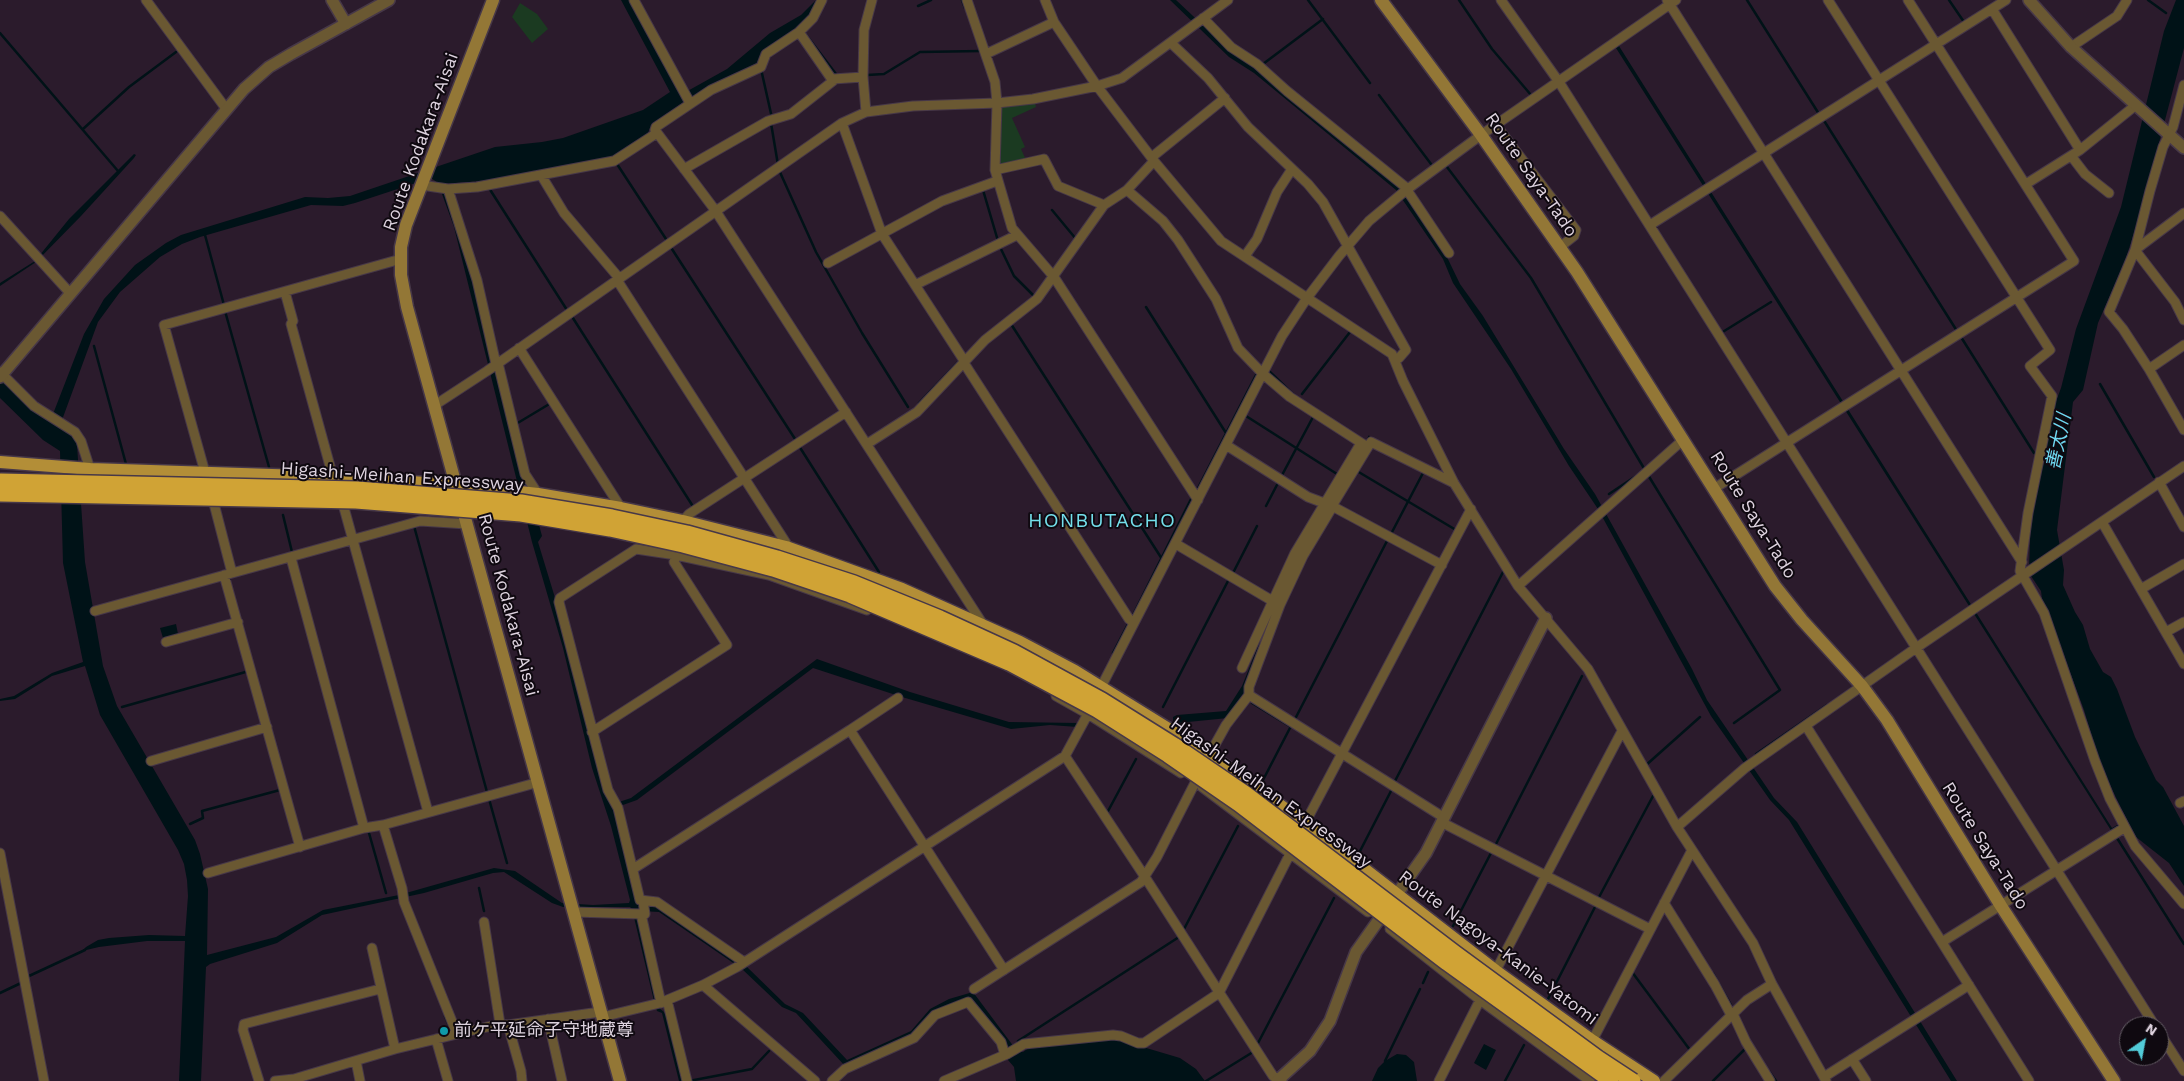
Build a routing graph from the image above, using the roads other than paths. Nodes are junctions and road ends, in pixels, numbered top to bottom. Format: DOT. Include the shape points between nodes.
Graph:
graph roads {
  1 [pos="146,0"];
  2 [pos="332,0"];
  3 [pos="388,0"];
  4 [pos="493,0"];
  5 [pos="634,0"];
  6 [pos="822,0"];
  7 [pos="872,0"];
  8 [pos="967,0"];
  9 [pos="1045,0"];
  10 [pos="1228,0"];
  11 [pos="1381,0"];
  12 [pos="1501,0"];
  13 [pos="1828,0"];
  14 [pos="1908,0"];
  15 [pos="2006,0"];
  16 [pos="2029,0"];
  17 [pos="2127,0"];
  18 [pos="1671,1"];
  19 [pos="1992,10"];
  20 [pos="1054,22"];
  21 [pos="1199,22"];
  22 [pos="346,24"];
  23 [pos="799,32"];
  24 [pos="1171,42"];
  25 [pos="1936,44"];
  26 [pos="2071,47"];
  27 [pos="986,54"];
  28 [pos="863,77"];
  29 [pos="833,79"];
  30 [pos="1879,80"];
  31 [pos="1559,82"];
  32 [pos="2184,85"];
  33 [pos="1097,86"];
  34 [pos="1225,98"];
  35 [pos="687,99"];
  36 [pos="997,103"];
  37 [pos="2139,108"];
  38 [pos="227,110"];
  39 [pos="866,112"];
  40 [pos="842,123"];
  41 [pos="1496,125"];
  42 [pos="657,133"];
  43 [pos="2168,133"];
  44 [pos="1481,135"];
  45 [pos="2184,148"];
  46 [pos="2080,150"];
  47 [pos="1764,152"];
  48 [pos="2072,157"];
  49 [pos="1153,159"];
  50 [pos="684,169"];
  51 [pos="1292,169"];
  52 [pos="996,170"];
  53 [pos="541,175"];
  54 [pos="997,181"];
  55 [pos="421,184"];
  56 [pos="2026,184"];
  57 [pos="444,188"];
  58 [pos="1127,190"];
  59 [pos="1404,191"];
  60 [pos="2109,192"];
  61 [pos="1104,205"];
  62 [pos="715,210"];
  63 [pos="2184,213"];
  64 [pos="0,216"];
  65 [pos="1650,225"];
  66 [pos="882,234"];
  67 [pos="1017,235"];
  68 [pos="1348,245"];
  69 [pos="1560,248"];
  70 [pos="2135,250"];
  71 [pos="1449,253"];
  72 [pos="1245,256"];
  73 [pos="401,259"];
  74 [pos="828,263"];
  75 [pos="1054,277"];
  76 [pos="618,279"];
  77 [pos="915,285"];
  78 [pos="285,292"];
  79 [pos="70,293"];
  80 [pos="1307,298"];
  81 [pos="2016,298"];
  82 [pos="2184,320"];
  83 [pos="2184,345"];
  84 [pos="520,348"];
  85 [pos="1394,359"];
  86 [pos="964,362"];
  87 [pos="497,363"];
  88 [pos="2148,369"];
  89 [pos="1902,370"];
  90 [pos="1263,374"];
  91 [pos="1,375"];
  92 [pos="435,405"];
  93 [pos="846,412"];
  94 [pos="2184,430"];
  95 [pos="1684,439"];
  96 [pos="1787,443"];
  97 [pos="867,444"];
  98 [pos="1226,445"];
  99 [pos="1364,445"];
  100 [pos="0,462"];
  101 [pos="2184,466"];
  102 [pos="87,469"];
  103 [pos="206,474"];
  104 [pos="333,477"];
  105 [pos="745,478"];
  106 [pos="0,481"];
  107 [pos="2159,482"];
  108 [pos="1454,483"];
  109 [pos="457,485"];
  110 [pos="1715,488"];
  111 [pos="0,494"];
  112 [pos="537,494"];
  113 [pos="1198,500"];
  114 [pos="1330,505"];
  115 [pos="621,508"];
  116 [pos="1471,509"];
  117 [pos="683,520"];
  118 [pos="2102,522"];
  119 [pos="467,524"];
  120 [pos="2184,527"];
  121 [pos="353,540"];
  122 [pos="1176,544"];
  123 [pos="786,547"];
  124 [pos="676,555"];
  125 [pos="291,558"];
  126 [pos="2022,562"];
  127 [pos="2184,564"];
  128 [pos="1442,565"];
  129 [pos="228,574"];
  130 [pos="2025,575"];
  131 [pos="1518,586"];
  132 [pos="2141,589"];
  133 [pos="1276,603"];
  134 [pos="95,611"];
  135 [pos="1546,618"];
  136 [pos="238,622"];
  137 [pos="2184,622"];
  138 [pos="1134,623"];
  139 [pos="985,627"];
  140 [pos="2166,632"];
  141 [pos="166,642"];
  142 [pos="1916,648"];
  143 [pos="2184,664"];
  144 [pos="1242,668"];
  145 [pos="1101,686"];
  146 [pos="1862,686"];
  147 [pos="1249,696"];
  148 [pos="898,698"];
  149 [pos="1088,714"];
  150 [pos="1806,726"];
  151 [pos="267,728"];
  152 [pos="850,730"];
  153 [pos="1622,730"];
  154 [pos="592,732"];
  155 [pos="1209,754"];
  156 [pos="1343,754"];
  157 [pos="1065,756"];
  158 [pos="151,761"];
  159 [pos="539,782"];
  160 [pos="1195,782"];
  161 [pos="428,812"];
  162 [pos="1442,819"];
  163 [pos="1305,823"];
  164 [pos="383,825"];
  165 [pos="1677,827"];
  166 [pos="364,828"];
  167 [pos="2124,828"];
  168 [pos="925,846"];
  169 [pos="300,847"];
  170 [pos="1692,850"];
  171 [pos="0,853"];
  172 [pos="1290,855"];
  173 [pos="633,870"];
  174 [pos="2058,870"];
  175 [pos="208,873"];
  176 [pos="2,874"];
  177 [pos="1545,876"];
  178 [pos="1145,877"];
  179 [pos="1398,896"];
  180 [pos="643,902"];
  181 [pos="1664,903"];
  182 [pos="2184,904"];
  183 [pos="572,906"];
  184 [pos="2001,906"];
  185 [pos="643,913"];
  186 [pos="1380,920"];
  187 [pos="484,922"];
  188 [pos="1650,930"];
  189 [pos="1942,942"];
  190 [pos="372,948"];
  191 [pos="740,964"];
  192 [pos="1004,970"];
  193 [pos="1496,971"];
  194 [pos="1772,984"];
  195 [pos="703,985"];
  196 [pos="1969,985"];
  197 [pos="380,988"];
  198 [pos="974,989"];
  199 [pos="1219,993"];
  200 [pos="1480,1000"];
  201 [pos="660,1003"];
  202 [pos="601,1014"];
  203 [pos="1732,1014"];
  204 [pos="2150,1016"];
  205 [pos="548,1019"];
  206 [pos="504,1025"];
  207 [pos="457,1034"];
  208 [pos="436,1039"];
  209 [pos="1593,1040"];
  210 [pos="2169,1048"];
  211 [pos="395,1049"];
  212 [pos="2092,1049"];
  213 [pos="1006,1054"];
  214 [pos="1852,1059"];
  215 [pos="356,1061"];
  216 [pos="1576,1072"];
  217 [pos="2184,1072"];
  218 [pos="1825,1079"];
  219 [pos="294,1080"];
  220 [pos="1280,1080"];
  221 [pos="44,1081"];
  222 [pos="259,1081"];
  223 [pos="275,1081"];
  224 [pos="360,1081"];
  225 [pos="448,1081"];
  226 [pos="522,1081"];
  227 [pos="562,1081"];
  228 [pos="620,1081"];
  229 [pos="687,1081"];
  230 [pos="815,1081"];
  231 [pos="832,1081"];
  232 [pos="944,1081"];
  233 [pos="1439,1081"];
  234 [pos="1572,1081"];
  235 [pos="1590,1081"];
  236 [pos="1611,1081"];
  237 [pos="1633,1081"];
  238 [pos="1654,1081"];
  239 [pos="1664,1081"];
  240 [pos="1770,1081"];
  241 [pos="1866,1081"];
  242 [pos="2029,1081"];
  243 [pos="2110,1081"];
  244 [pos="2114,1081"];
  1 -- 38 [label="street"];
  2 -- 22 [label="street"];
  3 -- 22 [label="street"];
  4 -- 55 [label="main road, Route Kodakara-Aisai"];
  5 -- 35 [label="street"];
  6 -- 23 [label="street" via="813,18"];
  7 -- 28 [label="street" via="864,30"];
  8 -- 27 [label="street"];
  9 -- 20 [label="street"];
  10 -- 21 [label="street"];
  11 -- 44 [label="main road, Route Saya-Tado"];
  12 -- 31 [label="street"];
  13 -- 30 [label="street"];
  14 -- 25 [label="street"];
  15 -- 19 [label="street"];
  16 -- 26 [label="street"];
  17 -- 26 [label="street" via="2116,16"];
  18 -- 31 [label="street"];
  18 -- 47 [label="street"];
  19 -- 25 [label="street"];
  19 -- 46 [label="street"];
  20 -- 27 [label="street"];
  20 -- 33 [label="street"];
  21 -- 24 [label="street"];
  21 -- 59 [label="street" via="1258,64"];
  22 -- 38 [label="street" via="269,67 244,89"];
  23 -- 29 [label="street"];
  23 -- 35 [label="street" via="766,54 760,67"];
  24 -- 33 [label="street" via="1122,78"];
  24 -- 34 [label="street"];
  25 -- 30 [label="street"];
  25 -- 56 [label="street"];
  26 -- 37 [label="street"];
  27 -- 36 [label="street" via="995,82"];
  28 -- 29 [label="street"];
  28 -- 39 [label="street"];
  29 -- 50 [label="street" via="791,114 771,120"];
  30 -- 47 [label="street"];
  30 -- 81 [label="street"];
  31 -- 41 [label="street"];
  31 -- 65 [label="street"];
  32 -- 43 [label="street" via="2173,127"];
  33 -- 36 [label="street" via="1033,100"];
  33 -- 49 [label="street"];
  34 -- 49 [label="street"];
  34 -- 51 [label="street" via="1248,128"];
  35 -- 42 [label="street" via="656,126"];
  36 -- 39 [label="street" via="913,106"];
  36 -- 52 [label="street"];
  37 -- 43 [label="street"];
  37 -- 46 [label="street"];
  38 -- 79 [label="street"];
  39 -- 40 [label="street"];
  40 -- 62 [label="street"];
  40 -- 66 [label="street"];
  41 -- 44 [label="street"];
  41 -- 69 [label="street" via="1576,230"];
  42 -- 50 [label="street"];
  42 -- 53 [label="street" via="614,161"];
  43 -- 45 [label="street"];
  43 -- 70 [label="street"];
  44 -- 59 [label="street"];
  44 -- 69 [label="main road, Route Saya-Tado"];
  46 -- 48 [label="street"];
  47 -- 65 [label="street"];
  47 -- 89 [label="street"];
  48 -- 56 [label="street"];
  48 -- 60 [label="street" via="2085,174"];
  49 -- 58 [label="street"];
  49 -- 72 [label="street" via="1221,241"];
  50 -- 62 [label="street"];
  51 -- 68 [label="street" via="1323,202"];
  51 -- 72 [label="street"];
  52 -- 54 [label="street"];
  52 -- 61 [label="street" via="1044,159 1058,186"];
  53 -- 57 [label="street" via="501,184"];
  53 -- 76 [label="street" via="564,213"];
  54 -- 66 [label="street" via="942,202"];
  54 -- 67 [label="street"];
  55 -- 57 [label="street"];
  55 -- 73 [label="main road, Route Kodakara-Aisai" via="406,225"];
  56 -- 81 [label="street" via="2074,261"];
  57 -- 87 [label="street" via="476,280"];
  58 -- 61 [label="street"];
  58 -- 90 [label="street" via="1163,221 1178,240 1216,299 1238,348"];
  59 -- 68 [label="street" via="1369,221"];
  59 -- 71 [label="street"];
  61 -- 75 [label="street"];
  62 -- 76 [label="street"];
  62 -- 93 [label="street"];
  63 -- 70 [label="street"];
  64 -- 79 [label="street"];
  65 -- 96 [label="street"];
  66 -- 74 [label="street"];
  66 -- 77 [label="street"];
  67 -- 75 [label="street"];
  67 -- 77 [label="street"];
  68 -- 80 [label="street"];
  68 -- 85 [label="street" via="1406,350"];
  69 -- 95 [label="main road, Route Saya-Tado"];
  70 -- 82 [label="street" via="2175,302"];
  70 -- 88 [label="street" via="2109,312"];
  72 -- 80 [label="street"];
  73 -- 78 [label="street"];
  73 -- 92 [label="main road, Route Kodakara-Aisai" via="407,307"];
  75 -- 86 [label="street" via="1037,299 985,340"];
  75 -- 113 [label="street"];
  76 -- 84 [label="street"];
  76 -- 105 [label="street"];
  77 -- 86 [label="street"];
  78 -- 103 [label="street" via="164,325"];
  78 -- 104 [label="street"];
  79 -- 91 [label="street"];
  80 -- 85 [label="street" via="1392,354"];
  80 -- 90 [label="street" via="1282,336"];
  81 -- 89 [label="street"];
  81 -- 126 [label="street" via="2050,350 2030,366 2052,396 2028,513"];
  83 -- 88 [label="street"];
  84 -- 87 [label="street"];
  84 -- 115 [label="street"];
  85 -- 108 [label="street"];
  86 -- 97 [label="street" via="917,412"];
  86 -- 138 [label="street"];
  87 -- 92 [label="street"];
  87 -- 112 [label="street" via="525,474"];
  88 -- 94 [label="street"];
  89 -- 96 [label="street"];
  89 -- 126 [label="street"];
  90 -- 98 [label="street"];
  90 -- 99 [label="street" via="1290,397"];
  91 -- 102 [label="street" via="79,436"];
  92 -- 109 [label="main road, Route Kodakara-Aisai"];
  93 -- 97 [label="street"];
  93 -- 105 [label="street"];
  95 -- 110 [label="main road, Route Saya-Tado"];
  95 -- 131 [label="street"];
  96 -- 110 [label="street"];
  96 -- 142 [label="street"];
  97 -- 139 [label="street"];
  98 -- 113 [label="street"];
  98 -- 114 [label="street" via="1308,497"];
  99 -- 108 [label="street" via="1371,442"];
  99 -- 114 [label="street"];
  100 -- 102 [label="main road, Route Nagoya-Kanie-Yatomi"];
  101 -- 107 [label="street"];
  102 -- 103 [label="main road, Route Nagoya-Kanie-Yatomi"];
  103 -- 104 [label="main road, Route Nagoya-Kanie-Yatomi"];
  103 -- 129 [label="street"];
  104 -- 109 [label="main road, Route Nagoya-Kanie-Yatomi"];
  104 -- 121 [label="street"];
  105 -- 117 [label="street"];
  105 -- 123 [label="street" via="786,542"];
  106 -- 237 [label="highway, Higashi-Meihan Expressway, bridge" via="357,489 521,502 687,533 854,583 1014,652 1174,744"];
  107 -- 118 [label="street"];
  107 -- 120 [label="street"];
  108 -- 116 [label="street"];
  109 -- 112 [label="main road, Route Nagoya-Kanie-Yatomi"];
  109 -- 119 [label="main road, Route Kodakara-Aisai"];
  110 -- 146 [label="main road, Route Saya-Tado" via="1775,586"];
  111 -- 236 [label="highway, Higashi-Meihan Expressway, bridge" via="356,501 521,514 610,528 683,545 773,569 850,595 1009,663 1097,710 1168,755 1239,804 1447,963"];
  112 -- 115 [label="main road, Route Nagoya-Kanie-Yatomi"];
  113 -- 122 [label="street"];
  114 -- 128 [label="street"];
  114 -- 133 [label="street"];
  115 -- 117 [label="main road, Route Nagoya-Kanie-Yatomi"];
  116 -- 128 [label="street"];
  116 -- 131 [label="street"];
  117 -- 123 [label="main road, Route Nagoya-Kanie-Yatomi"];
  118 -- 130 [label="street"];
  118 -- 132 [label="street"];
  119 -- 121 [label="street" via="420,521"];
  119 -- 159 [label="main road, Route Kodakara-Aisai"];
  121 -- 125 [label="street"];
  121 -- 161 [label="street"];
  122 -- 133 [label="street"];
  122 -- 138 [label="street"];
  123 -- 139 [label="main road, Route Nagoya-Kanie-Yatomi" via="902,589"];
  124 -- 149 [label="street" via="768,575 868,610 1010,671"];
  124 -- 154 [label="street" via="674,562 727,645"];
  124 -- 154 [label="street" via="636,549 560,598"];
  125 -- 129 [label="street"];
  125 -- 166 [label="street"];
  126 -- 130 [label="street" via="2020,571"];
  127 -- 132 [label="street"];
  128 -- 156 [label="street"];
  129 -- 134 [label="street"];
  129 -- 136 [label="street"];
  130 -- 142 [label="street"];
  130 -- 167 [label="street" via="2044,613 2094,761"];
  131 -- 135 [label="street"];
  132 -- 140 [label="street"];
  133 -- 144 [label="street"];
  133 -- 147 [label="street" via="1249,687"];
  135 -- 153 [label="street" via="1588,669"];
  135 -- 162 [label="street"];
  136 -- 141 [label="street"];
  136 -- 151 [label="street"];
  137 -- 140 [label="street"];
  138 -- 145 [label="street"];
  139 -- 145 [label="main road, Route Nagoya-Kanie-Yatomi"];
  140 -- 143 [label="street"];
  142 -- 146 [label="street"];
  142 -- 174 [label="street"];
  145 -- 149 [label="street"];
  145 -- 155 [label="main road, Route Nagoya-Kanie-Yatomi"];
  146 -- 150 [label="street"];
  146 -- 184 [label="main road, Route Saya-Tado" via="1887,720"];
  147 -- 155 [label="street"];
  147 -- 156 [label="street"];
  148 -- 152 [label="street"];
  149 -- 157 [label="street"];
  149 -- 160 [label="street"];
  150 -- 165 [label="street" via="1749,766"];
  150 -- 189 [label="street"];
  151 -- 158 [label="street"];
  151 -- 169 [label="street"];
  152 -- 168 [label="street"];
  152 -- 173 [label="street"];
  153 -- 165 [label="street"];
  153 -- 177 [label="street"];
  154 -- 173 [label="street" via="608,790 618,808"];
  155 -- 160 [label="street"];
  155 -- 163 [label="main road, Route Nagoya-Kanie-Yatomi"];
  156 -- 162 [label="street"];
  156 -- 163 [label="street"];
  157 -- 168 [label="street"];
  157 -- 178 [label="street"];
  159 -- 161 [label="street"];
  159 -- 183 [label="main road, Route Kodakara-Aisai"];
  160 -- 172 [label="street"];
  160 -- 178 [label="street"];
  161 -- 164 [label="street"];
  162 -- 177 [label="street"];
  162 -- 179 [label="street" via="1426,853"];
  163 -- 172 [label="street"];
  163 -- 179 [label="main road, Route Nagoya-Kanie-Yatomi"];
  164 -- 166 [label="street"];
  164 -- 207 [label="street" via="403,896"];
  165 -- 170 [label="street"];
  166 -- 169 [label="street"];
  167 -- 174 [label="street"];
  167 -- 182 [label="street" via="2135,846"];
  168 -- 191 [label="street"];
  168 -- 192 [label="street"];
  169 -- 175 [label="street"];
  170 -- 181 [label="street"];
  170 -- 194 [label="street" via="1753,943"];
  171 -- 176 [label="street"];
  172 -- 186 [label="street"];
  172 -- 199 [label="street"];
  173 -- 180 [label="street"];
  174 -- 184 [label="street"];
  174 -- 204 [label="street"];
  176 -- 221 [label="street"];
  177 -- 188 [label="street"];
  177 -- 193 [label="street"];
  178 -- 192 [label="street"];
  178 -- 199 [label="street"];
  179 -- 186 [label="street"];
  179 -- 193 [label="main road, Route Nagoya-Kanie-Yatomi"];
  180 -- 185 [label="street"];
  180 -- 191 [label="street" via="657,902"];
  181 -- 188 [label="street"];
  181 -- 203 [label="street"];
  183 -- 185 [label="street" via="631,915"];
  183 -- 202 [label="main road, Route Kodakara-Aisai"];
  184 -- 189 [label="street"];
  184 -- 212 [label="main road, Route Saya-Tado"];
  185 -- 201 [label="street"];
  186 -- 200 [label="street"];
  186 -- 220 [label="street" via="1356,952 1338,1003 1322,1034 1310,1051"];
  187 -- 206 [label="street"];
  188 -- 209 [label="street"];
  189 -- 196 [label="street"];
  190 -- 197 [label="street"];
  191 -- 195 [label="street"];
  192 -- 198 [label="street"];
  193 -- 200 [label="street"];
  193 -- 209 [label="main road, Route Nagoya-Kanie-Yatomi"];
  194 -- 203 [label="street"];
  194 -- 218 [label="street"];
  195 -- 201 [label="street"];
  195 -- 230 [label="street"];
  196 -- 214 [label="street"];
  196 -- 242 [label="street"];
  197 -- 211 [label="street"];
  197 -- 222 [label="street" via="244,1024"];
  199 -- 213 [label="street" via="1144,1042 1113,1035 1024,1044"];
  199 -- 220 [label="street" via="1273,1076"];
  200 -- 216 [label="street"];
  200 -- 233 [label="street"];
  201 -- 202 [label="street"];
  201 -- 229 [label="street"];
  202 -- 205 [label="street"];
  202 -- 228 [label="main road, Route Kodakara-Aisai"];
  203 -- 239 [label="street"];
  203 -- 240 [label="street"];
  205 -- 206 [label="street"];
  205 -- 227 [label="street"];
  206 -- 207 [label="street"];
  206 -- 226 [label="street"];
  207 -- 208 [label="street"];
  208 -- 211 [label="street"];
  208 -- 225 [label="street"];
  209 -- 216 [label="street"];
  209 -- 238 [label="main road, Route Nagoya-Kanie-Yatomi"];
  210 -- 217 [label="street"];
  211 -- 215 [label="street"];
  212 -- 243 [label="main road, Route Saya-Tado"];
  212 -- 244 [label="main road, Route Saya-Tado"];
  213 -- 231 [label="street" via="1001,1042 968,1002 935,1015 914,1038 845,1068"];
  213 -- 232 [label="street"];
  214 -- 218 [label="street"];
  214 -- 241 [label="street"];
  215 -- 219 [label="street"];
  215 -- 224 [label="street"];
  216 -- 234 [label="street"];
  216 -- 235 [label="street"];
  219 -- 223 [label="street"];
}
